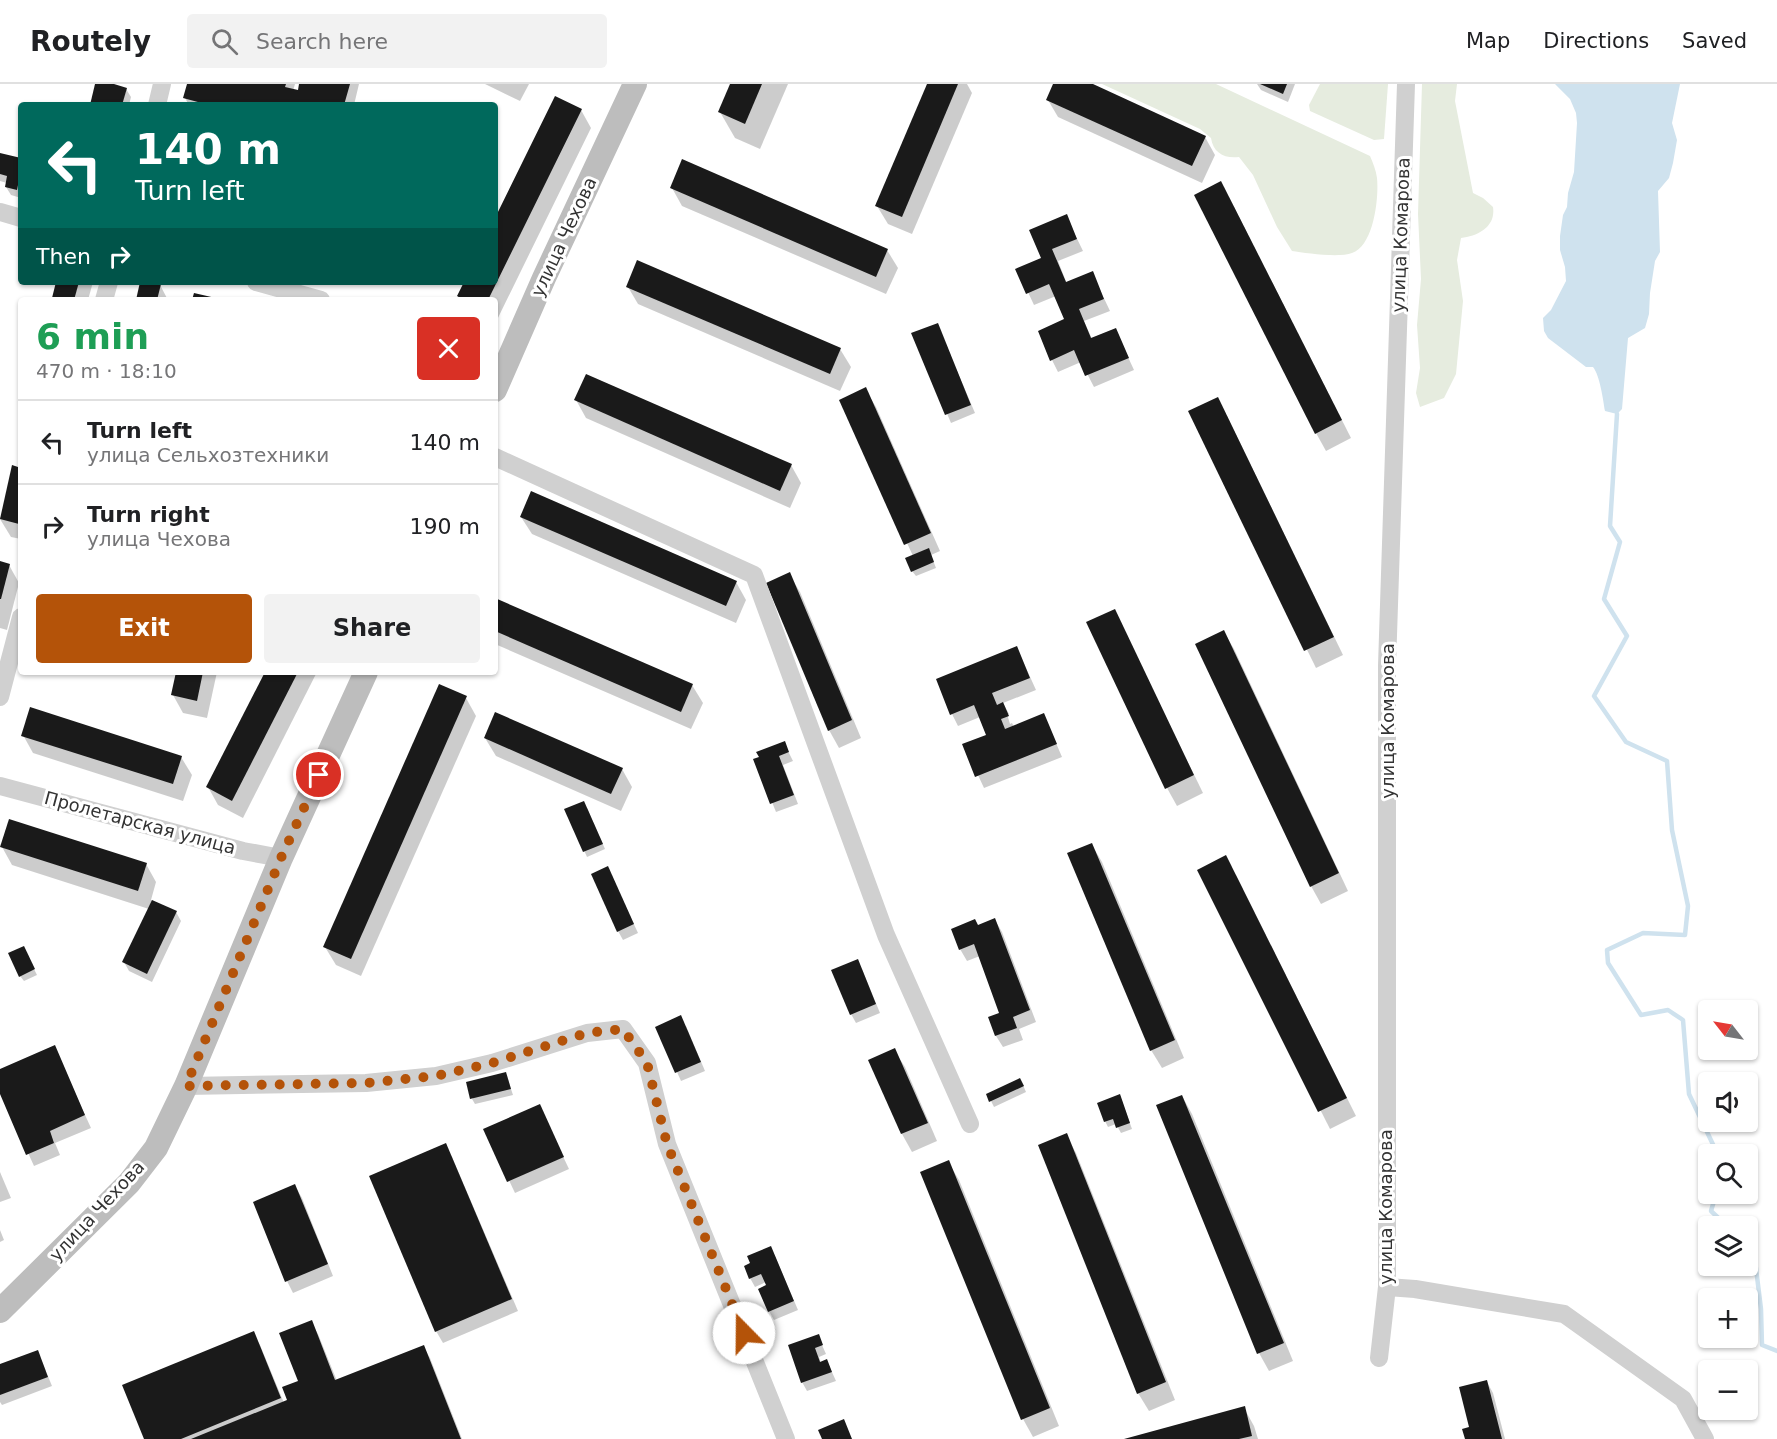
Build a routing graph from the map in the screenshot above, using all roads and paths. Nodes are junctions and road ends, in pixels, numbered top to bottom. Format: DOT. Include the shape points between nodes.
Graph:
graph roads {
  1 [pos="162,84"];
  2 [pos="635,84"];
  3 [pos="1406,84"];
  4 [pos="158,102"];
  5 [pos="0,212"];
  6 [pos="18,217"];
  7 [pos="267,285"];
  8 [pos="310,297"];
  9 [pos="498,383"];
  10 [pos="498,458"];
  11 [pos="18,628"];
  12 [pos="365,675"];
  13 [pos="0,697"];
  14 [pos="0,786"];
  15 [pos="281,858"];
  16 [pos="186,1086"];
  17 [pos="970,1124"];
  18 [pos="1387,1287"];
  19 [pos="0,1311"];
  20 [pos="1379,1358"];
  21 [pos="786,1439"];
  22 [pos="1705,1439"];
  1 -- 4 [label="street"];
  2 -- 9 [label="main road, улица Чехова"];
  3 -- 18 [label="street, улица Комарова" via="1387,666"];
  5 -- 6 [label="street"];
  7 -- 8 [label="street"];
  10 -- 17 [label="street" via="754,575 886,935"];
  11 -- 13 [label="street"];
  12 -- 15 [label="main road, улица Чехова"];
  14 -- 15 [label="street, Пролетарская улица"];
  15 -- 16 [label="main road, улица Чехова"];
  16 -- 19 [label="main road, улица Чехова" via="156,1148 129,1183"];
  16 -- 21 [label="street" via="366,1083 436,1076 587,1033 623,1029 647,1063 667,1144"];
  18 -- 20 [label="street, улица Комарова"];
  18 -- 22 [label="street" via="1564,1314 1683,1399"];
}
